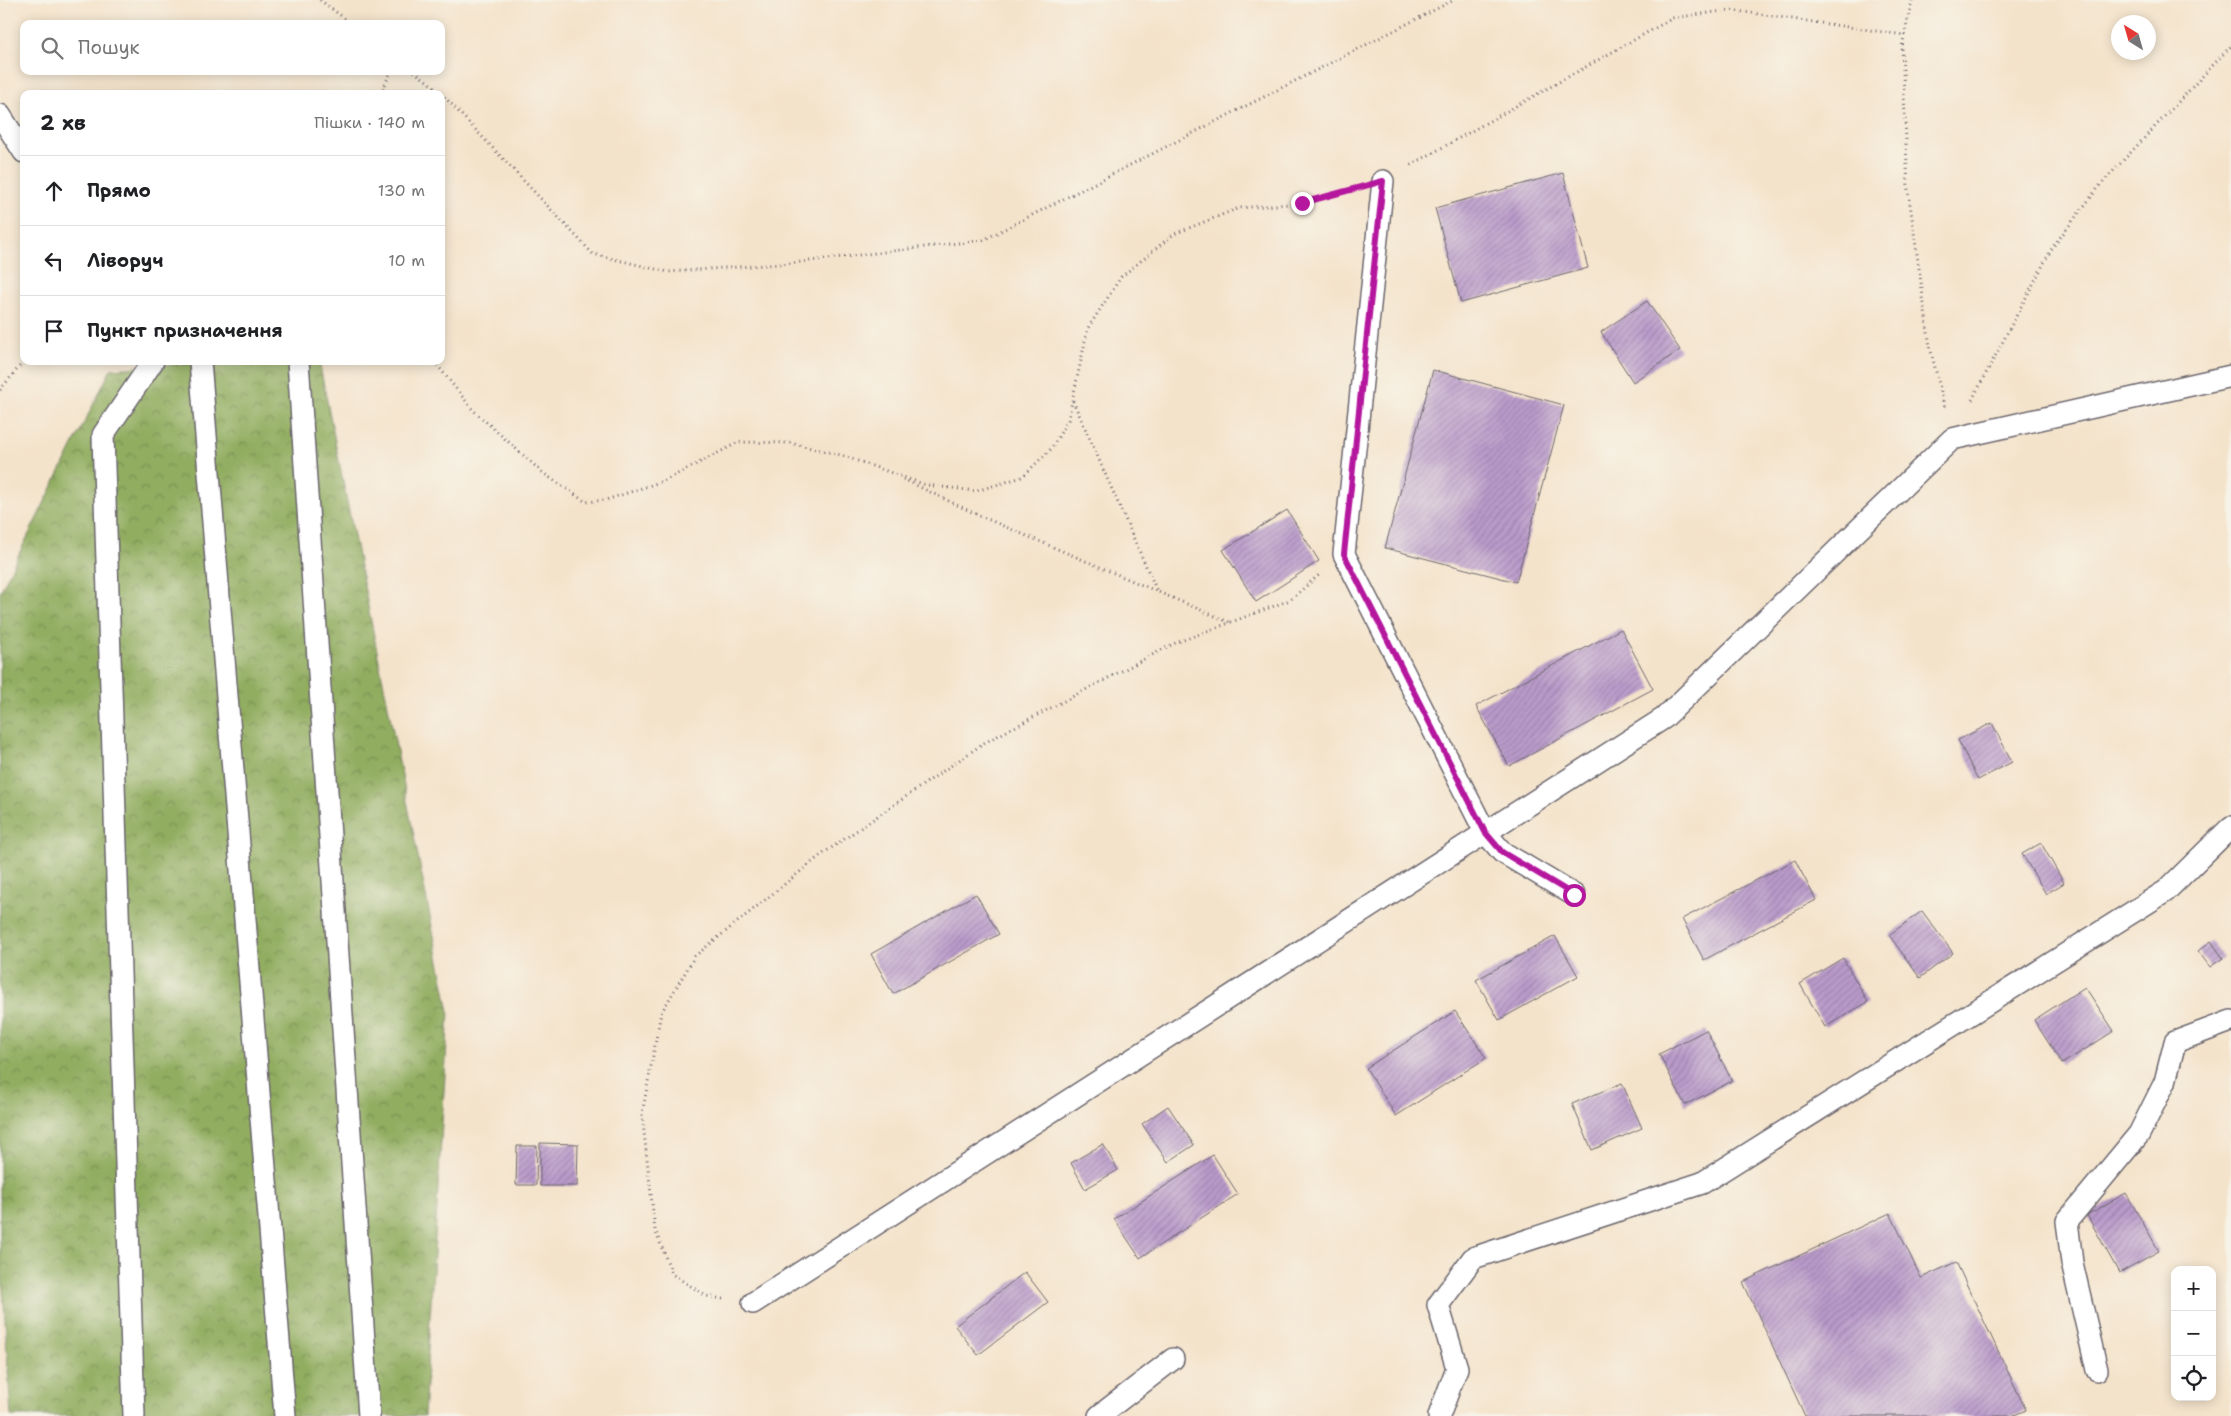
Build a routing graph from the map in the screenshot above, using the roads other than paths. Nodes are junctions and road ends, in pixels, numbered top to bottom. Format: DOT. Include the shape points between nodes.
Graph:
graph roads {
  1 [pos="0,115"];
  2 [pos="20,146"];
  3 [pos="1383,181"];
  4 [pos="150,365"];
  5 [pos="200,365"];
  6 [pos="298,365"];
  7 [pos="2231,376"];
  8 [pos="2231,827"];
  9 [pos="1485,832"];
  10 [pos="1574,895"];
  11 [pos="2231,1021"];
  12 [pos="753,1303"];
  13 [pos="1173,1359"];
  14 [pos="2096,1370"];
  15 [pos="134,1416"];
  16 [pos="285,1416"];
  17 [pos="369,1416"];
  18 [pos="1098,1416"];
  19 [pos="1439,1416"];
  1 -- 2 [label="lane"];
  3 -- 9 [label="lane" via="1344,554"];
  4 -- 15 [label="lane" via="103,435"];
  5 -- 16 [label="lane"];
  6 -- 17 [label="lane"];
  7 -- 9 [label="lane" via="1952,439 1664,718"];
  8 -- 19 [label="lane" via="2166,891 1702,1183 1473,1258 1438,1305 1457,1368"];
  9 -- 10 [label="lane" via="1502,852"];
  9 -- 12 [label="lane"];
  11 -- 14 [label="lane" via="2175,1042 2165,1082 2139,1134 2066,1221"];
  13 -- 18 [label="lane"];
}
